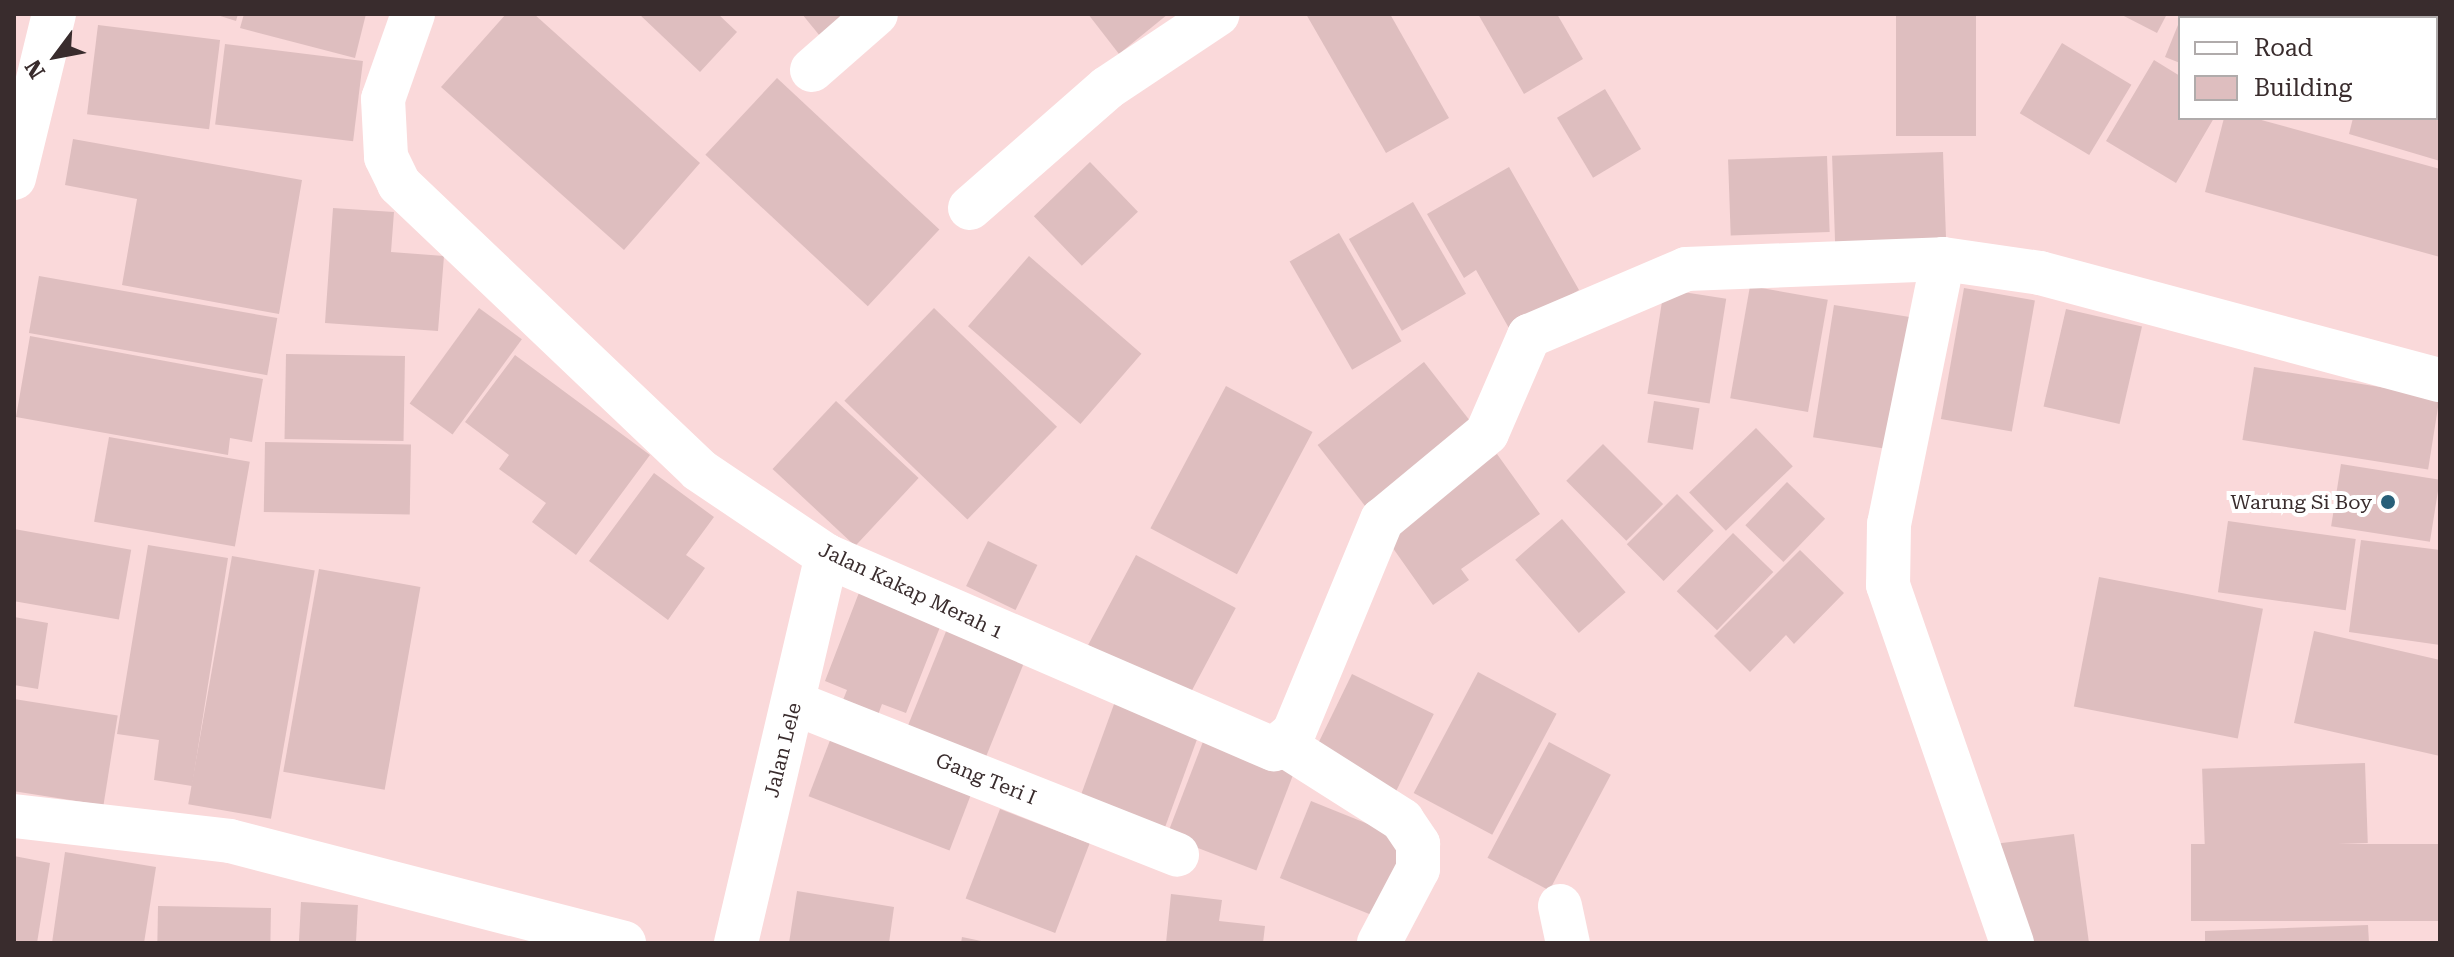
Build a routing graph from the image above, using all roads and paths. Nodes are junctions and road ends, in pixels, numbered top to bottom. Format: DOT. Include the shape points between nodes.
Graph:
graph roads {
  1 [pos="54,14"];
  2 [pos="413,14"];
  3 [pos="876,14"];
  4 [pos="1218,14"];
  5 [pos="812,70"];
  6 [pos="14,178"];
  7 [pos="970,208"];
  8 [pos="1943,259"];
  9 [pos="2440,380"];
  10 [pos="827,556"];
  11 [pos="794,703"];
  12 [pos="1284,745"];
  13 [pos="14,816"];
  14 [pos="1177,855"];
  15 [pos="624,943"];
  16 [pos="736,943"];
  17 [pos="1379,943"];
  18 [pos="2012,943"];
  1 -- 6 [label="street"];
  2 -- 10 [label="street, Jalan Kakap Merah 1" via="383,99 386,157 399,184 699,470"];
  3 -- 5 [label="street"];
  4 -- 7 [label="street" via="1107,88"];
  8 -- 9 [label="street" via="2089,283"];
  8 -- 12 [label="street" via="1717,263 1654,280 1529,336 1487,433 1382,520"];
  8 -- 18 [label="street" via="1889,524 1888,585"];
  10 -- 11 [label="street, Jalan Lele"];
  10 -- 12 [label="street, Jalan Kakap Merah 1" via="1256,745"];
  11 -- 14 [label="street, Gang Teri I"];
  11 -- 16 [label="street, Jalan Lele"];
  12 -- 17 [label="street" via="1402,820 1418,844 1418,869"];
  13 -- 15 [label="street" via="261,847"];
}
